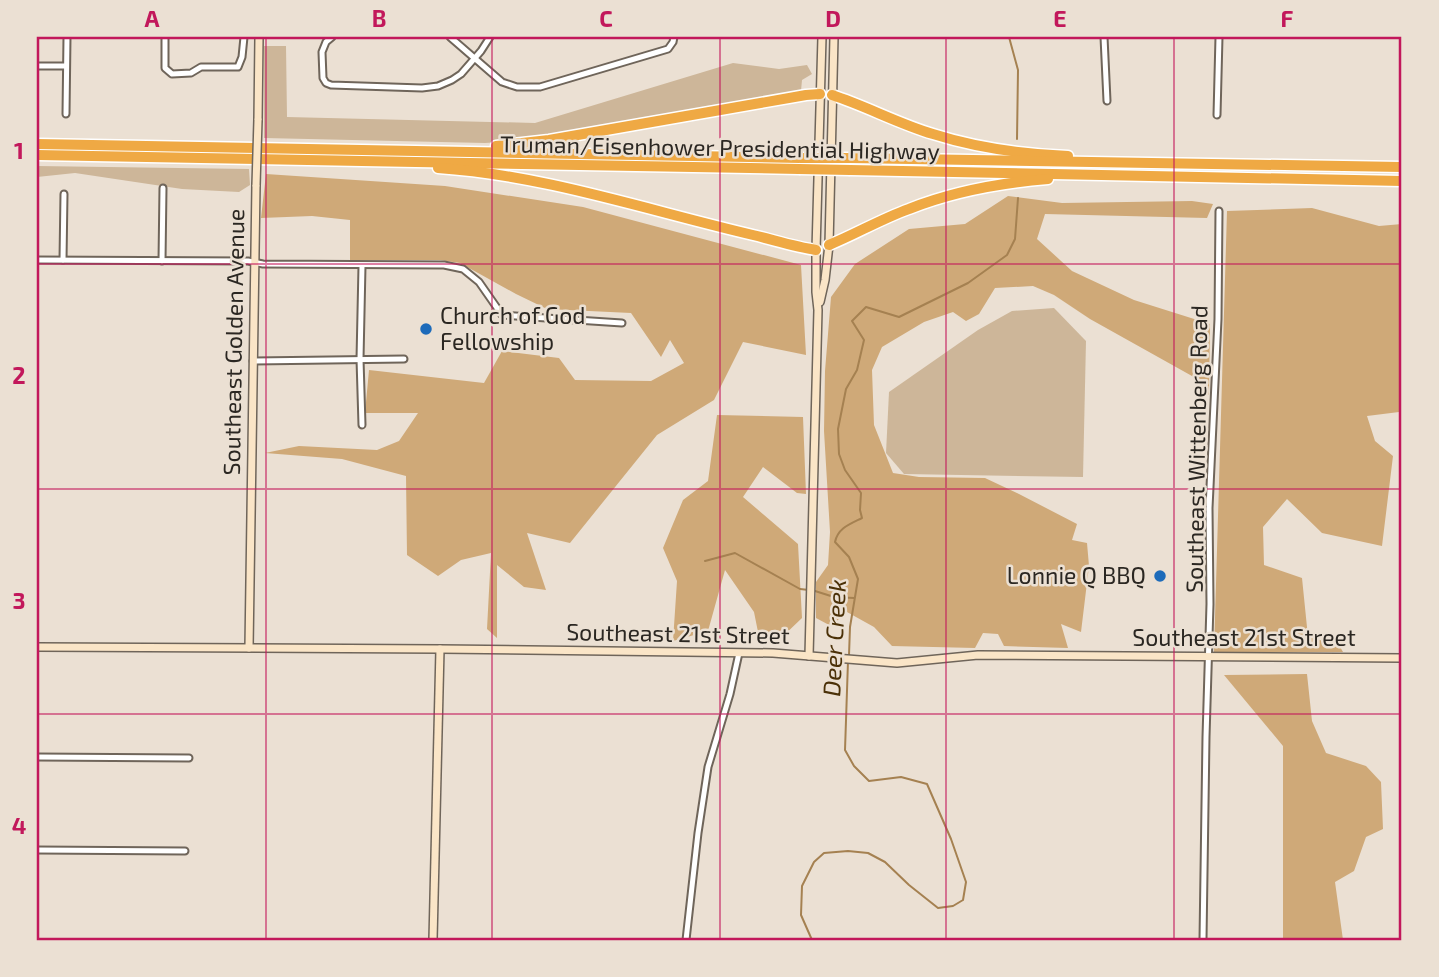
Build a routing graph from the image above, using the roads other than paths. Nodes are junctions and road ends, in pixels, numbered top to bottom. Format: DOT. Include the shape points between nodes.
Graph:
graph roads {
  1 [pos="67,37"];
  2 [pos="165,37"];
  3 [pos="244,37"];
  4 [pos="259,37"];
  5 [pos="332,37"];
  6 [pos="450,37"];
  7 [pos="490,37"];
  8 [pos="674,37"];
  9 [pos="822,37"];
  10 [pos="834,37"];
  11 [pos="1104,37"];
  12 [pos="1220,37"];
  13 [pos="474,58"];
  14 [pos="37,66"];
  15 [pos="66,66"];
  16 [pos="820,94"];
  17 [pos="832,95"];
  18 [pos="1107,101"];
  19 [pos="66,114"];
  20 [pos="1217,115"];
  21 [pos="37,138"];
  22 [pos="37,144"];
  23 [pos="92,145"];
  24 [pos="426,151"];
  25 [pos="37,155"];
  26 [pos="354,161"];
  27 [pos="799,163"];
  28 [pos="1141,164"];
  29 [pos="1402,167"];
  30 [pos="1107,174"];
  31 [pos="1402,181"];
  32 [pos="163,188"];
  33 [pos="64,194"];
  34 [pos="1219,211"];
  35 [pos="829,245"];
  36 [pos="816,250"];
  37 [pos="37,260"];
  38 [pos="63,260"];
  39 [pos="162,261"];
  40 [pos="255,263"];
  41 [pos="362,266"];
  42 [pos="818,310"];
  43 [pos="622,323"];
  44 [pos="360,359"];
  45 [pos="404,359"];
  46 [pos="253,361"];
  47 [pos="362,425"];
  48 [pos="37,648"];
  49 [pos="249,648"];
  50 [pos="440,649"];
  51 [pos="739,653"];
  52 [pos="809,656"];
  53 [pos="1208,657"];
  54 [pos="1402,658"];
  55 [pos="37,757"];
  56 [pos="189,758"];
  57 [pos="37,850"];
  58 [pos="185,851"];
  59 [pos="433,940"];
  60 [pos="686,940"];
  61 [pos="1203,940"];
  1 -- 15 [label="street"];
  2 -- 3 [label="street" via="165,68 172,74 201,67 238,67"];
  4 -- 40 [label="street, Southeast Golden Avenue, bridge"];
  5 -- 13 [label="street" via="322,52 323,78 331,85 432,87 461,74"];
  6 -- 13 [label="street"];
  7 -- 13 [label="street"];
  8 -- 13 [label="street" via="667,49 532,88 502,82"];
  9 -- 16 [label="street"];
  10 -- 17 [label="street"];
  11 -- 18 [label="street"];
  12 -- 20 [label="street"];
  14 -- 15 [label="street"];
  15 -- 19 [label="street"];
  16 -- 17 [label="street"];
  16 -- 24 [label="highway" via="508,146"];
  16 -- 36 [label="street"];
  17 -- 28 [label="highway" via="925,132 982,147"];
  17 -- 35 [label="street"];
  21 -- 23 [label="highway"];
  22 -- 23 [label="highway, Truman/Eisenhower Presidential Highway"];
  23 -- 24 [label="highway, Truman/Eisenhower Presidential Highway"];
  24 -- 27 [label="highway, Truman/Eisenhower Presidential Highway"];
  25 -- 26 [label="highway, Truman/Eisenhower Presidential Highway"];
  26 -- 27 [label="highway, Truman/Eisenhower Presidential Highway"];
  26 -- 36 [label="highway" via="527,179"];
  27 -- 28 [label="highway, Truman/Eisenhower Presidential Highway, bridge" via="849,158"];
  27 -- 30 [label="highway, Truman/Eisenhower Presidential Highway, bridge" via="850,170"];
  28 -- 29 [label="highway, Truman/Eisenhower Presidential Highway"];
  30 -- 31 [label="highway, Truman/Eisenhower Presidential Highway"];
  30 -- 35 [label="highway" via="961,191 895,214"];
  32 -- 39 [label="street"];
  33 -- 38 [label="street"];
  34 -- 53 [label="street, Southeast Wittenberg Road"];
  35 -- 36 [label="street"];
  35 -- 42 [label="street"];
  36 -- 42 [label="street"];
  37 -- 38 [label="street"];
  38 -- 39 [label="street"];
  39 -- 40 [label="street"];
  40 -- 41 [label="street"];
  40 -- 46 [label="street, Southeast Golden Avenue"];
  41 -- 43 [label="street" via="463,268 502,315"];
  41 -- 44 [label="street"];
  42 -- 52 [label="street"];
  44 -- 45 [label="street"];
  44 -- 46 [label="street"];
  44 -- 47 [label="street"];
  46 -- 49 [label="street, Southeast Golden Avenue"];
  48 -- 49 [label="street, Southeast 21st Street"];
  49 -- 50 [label="street, Southeast 21st Street"];
  50 -- 51 [label="street, Southeast 21st Street"];
  50 -- 59 [label="street"];
  51 -- 52 [label="street, Southeast 21st Street"];
  51 -- 60 [label="street" via="708,767"];
  52 -- 53 [label="street, Southeast 21st Street" via="897,663 978,655"];
  53 -- 54 [label="street, Southeast 21st Street"];
  53 -- 61 [label="street, Southeast Wittenberg Road"];
  55 -- 56 [label="street"];
  57 -- 58 [label="street"];
}
